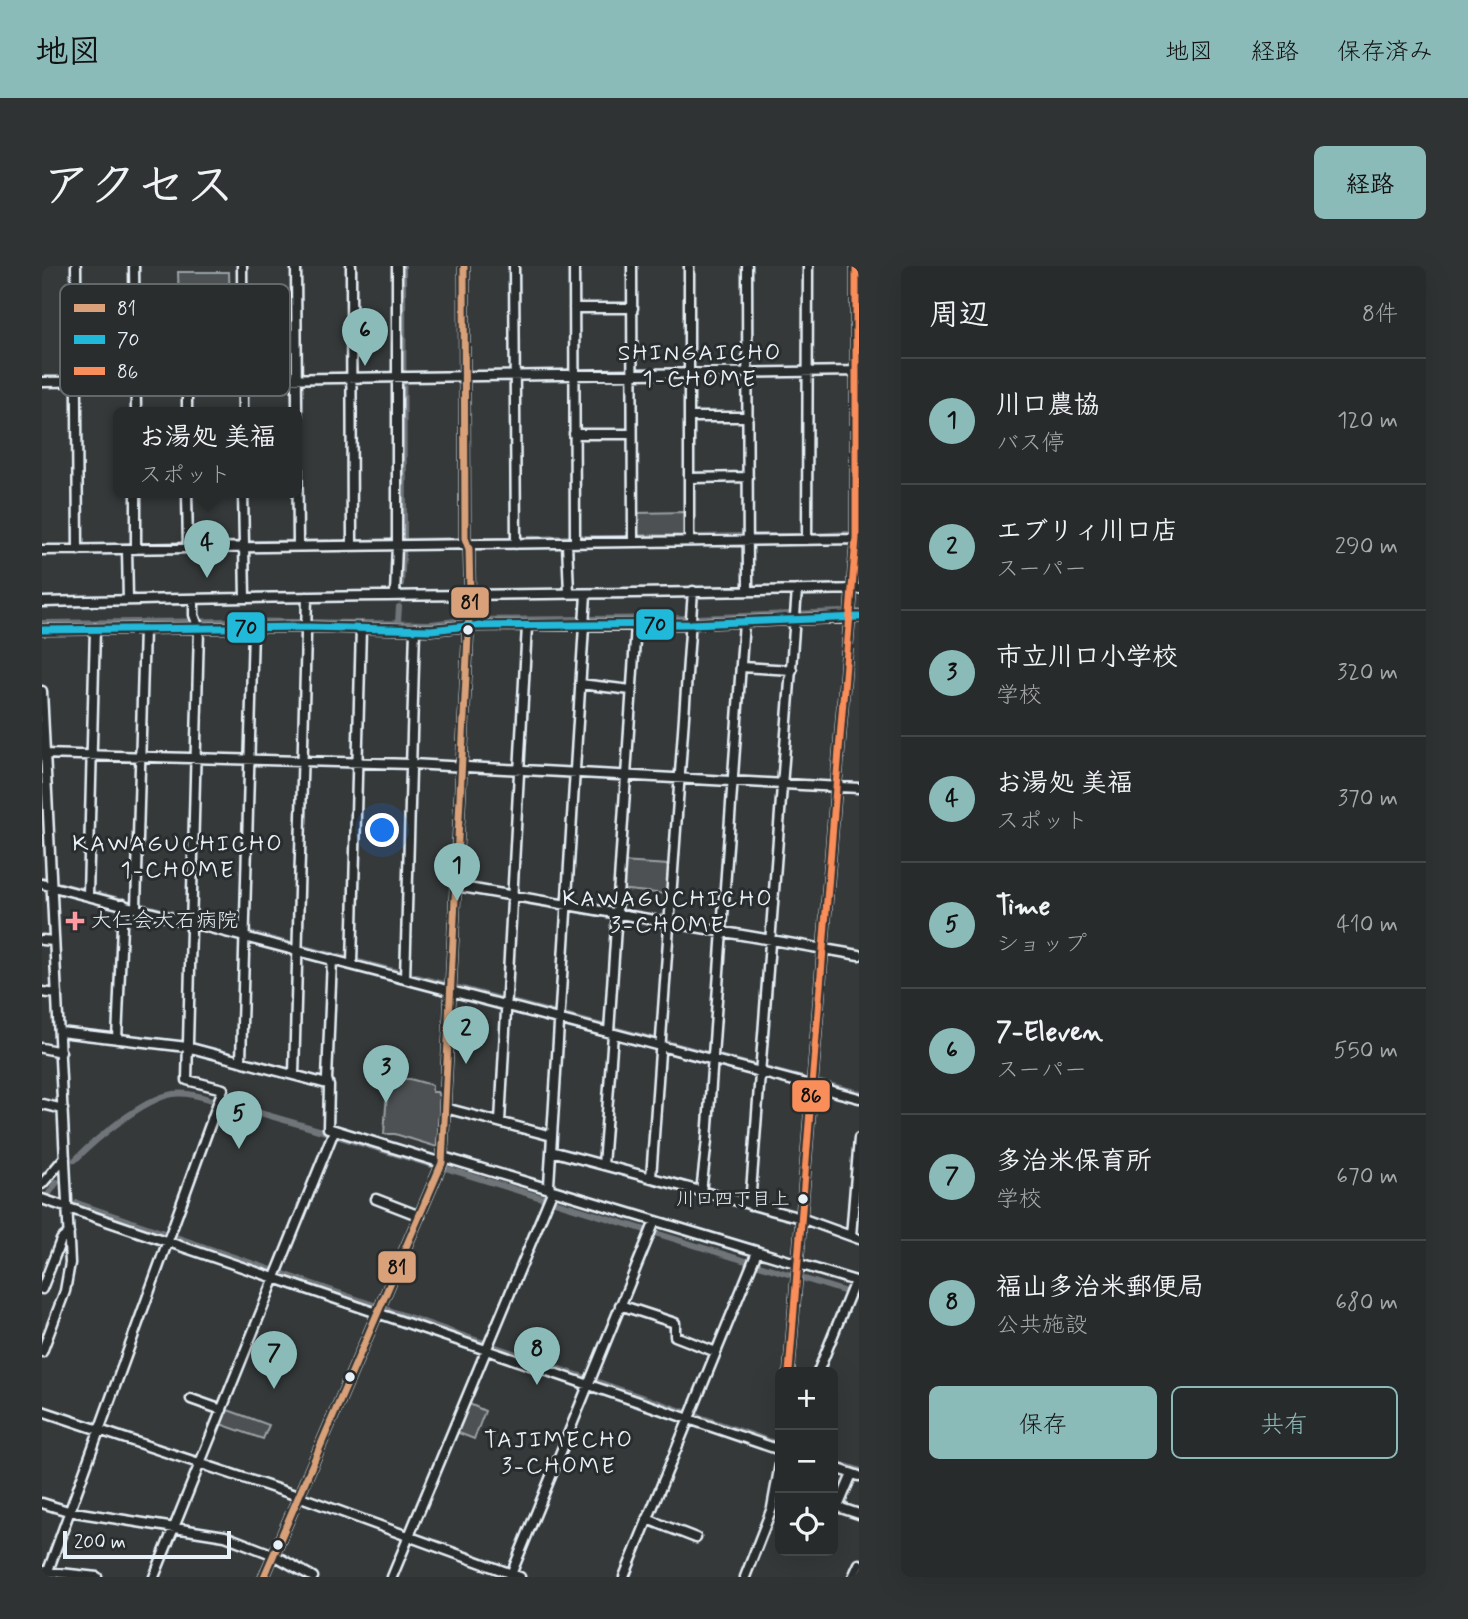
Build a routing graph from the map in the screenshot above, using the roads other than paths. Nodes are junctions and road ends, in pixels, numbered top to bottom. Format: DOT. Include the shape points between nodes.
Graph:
graph roads {
  1 [pos="76,266"];
  2 [pos="134,266"];
  3 [pos="242,266"];
  4 [pos="296,266"];
  5 [pos="351,266"];
  6 [pos="397,266"];
  7 [pos="464,266"];
  8 [pos="514,266"];
  9 [pos="574,266"];
  10 [pos="632,266"];
  11 [pos="688,266"];
  12 [pos="747,266"];
  13 [pos="808,266"];
  14 [pos="856,266"];
  15 [pos="76,284"];
  16 [pos="135,284"];
  17 [pos="242,284"];
  18 [pos="858,296"];
  19 [pos="574,308"];
  20 [pos="633,308"];
  21 [pos="808,371"];
  22 [pos="856,371"];
  23 [pos="748,372"];
  24 [pos="688,373"];
  25 [pos="632,374"];
  26 [pos="574,375"];
  27 [pos="465,376"];
  28 [pos="515,376"];
  29 [pos="401,377"];
  30 [pos="352,378"];
  31 [pos="290,379"];
  32 [pos="296,379"];
  33 [pos="60,381"];
  34 [pos="42,382"];
  35 [pos="77,396"];
  36 [pos="296,407"];
  37 [pos="689,417"];
  38 [pos="748,417"];
  39 [pos="574,435"];
  40 [pos="632,435"];
  41 [pos="857,442"];
  42 [pos="748,477"];
  43 [pos="690,478"];
  44 [pos="136,498"];
  45 [pos="187,498"];
  46 [pos="243,498"];
  47 [pos="297,498"];
  48 [pos="858,538"];
  49 [pos="807,540"];
  50 [pos="633,541"];
  51 [pos="689,541"];
  52 [pos="747,541"];
  53 [pos="571,543"];
  54 [pos="467,544"];
  55 [pos="516,544"];
  56 [pos="401,545"];
  57 [pos="298,546"];
  58 [pos="352,546"];
  59 [pos="243,547"];
  60 [pos="188,548"];
  61 [pos="132,549"];
  62 [pos="42,550"];
  63 [pos="78,550"];
  64 [pos="855,589"];
  65 [pos="797,590"];
  66 [pos="693,591"];
  67 [pos="748,591"];
  68 [pos="569,593"];
  69 [pos="395,594"];
  70 [pos="586,594"];
  71 [pos="470,595"];
  72 [pos="307,597"];
  73 [pos="245,598"];
  74 [pos="194,599"];
  75 [pos="128,600"];
  76 [pos="42,602"];
  77 [pos="855,617"];
  78 [pos="795,619"];
  79 [pos="469,620"];
  80 [pos="744,622"];
  81 [pos="691,624"];
  82 [pos="636,625"];
  83 [pos="527,626"];
  84 [pos="584,626"];
  85 [pos="307,628"];
  86 [pos="361,628"];
  87 [pos="95,629"];
  88 [pos="144,629"];
  89 [pos="200,629"];
  90 [pos="253,629"];
  91 [pos="415,629"];
  92 [pos="42,630"];
  93 [pos="741,667"];
  94 [pos="792,670"];
  95 [pos="580,684"];
  96 [pos="631,690"];
  97 [pos="42,691"];
  98 [pos="43,754"];
  99 [pos="92,755"];
  100 [pos="141,757"];
  101 [pos="195,758"];
  102 [pos="249,759"];
  103 [pos="303,761"];
  104 [pos="358,763"];
  105 [pos="411,764"];
  106 [pos="461,768"];
  107 [pos="519,771"];
  108 [pos="575,773"];
  109 [pos="627,776"];
  110 [pos="680,778"];
  111 [pos="732,781"];
  112 [pos="782,783"];
  113 [pos="836,786"];
  114 [pos="859,788"];
  115 [pos="42,884"];
  116 [pos="52,886"];
  117 [pos="456,886"];
  118 [pos="88,895"];
  119 [pos="512,897"];
  120 [pos="123,904"];
  121 [pos="567,905"];
  122 [pos="136,908"];
  123 [pos="617,915"];
  124 [pos="190,922"];
  125 [pos="670,924"];
  126 [pos="722,931"];
  127 [pos="244,936"];
  128 [pos="771,939"];
  129 [pos="42,940"];
  130 [pos="54,941"];
  131 [pos="823,948"];
  132 [pos="298,951"];
  133 [pos="859,955"];
  134 [pos="332,960"];
  135 [pos="352,964"];
  136 [pos="405,979"];
  137 [pos="451,991"];
  138 [pos="42,992"];
  139 [pos="57,994"];
  140 [pos="506,1005"];
  141 [pos="560,1020"];
  142 [pos="60,1032"];
  143 [pos="611,1033"];
  144 [pos="117,1039"];
  145 [pos="660,1046"];
  146 [pos="187,1047"];
  147 [pos="42,1048"];
  148 [pos="61,1052"];
  149 [pos="713,1060"];
  150 [pos="241,1061"];
  151 [pos="760,1072"];
  152 [pos="294,1075"];
  153 [pos="327,1084"];
  154 [pos="811,1086"];
  155 [pos="859,1098"];
  156 [pos="42,1104"];
  157 [pos="445,1108"];
  158 [pos="63,1109"];
  159 [pos="500,1122"];
  160 [pos="334,1131"];
  161 [pos="552,1136"];
  162 [pos="859,1138"];
  163 [pos="551,1151"];
  164 [pos="65,1157"];
  165 [pos="442,1160"];
  166 [pos="603,1165"];
  167 [pos="650,1178"];
  168 [pos="42,1184"];
  169 [pos="550,1189"];
  170 [pos="701,1192"];
  171 [pos="42,1199"];
  172 [pos="376,1199"];
  173 [pos="750,1205"];
  174 [pos="68,1208"];
  175 [pos="420,1216"];
  176 [pos="801,1218"];
  177 [pos="655,1221"];
  178 [pos="69,1233"];
  179 [pos="855,1238"];
  180 [pos="170,1239"];
  181 [pos="757,1252"];
  182 [pos="797,1264"];
  183 [pos="276,1275"];
  184 [pos="857,1282"];
  185 [pos="42,1289"];
  186 [pos="620,1305"];
  187 [pos="380,1310"];
  188 [pos="487,1347"];
  189 [pos="42,1352"];
  190 [pos="716,1352"];
  191 [pos="789,1367"];
  192 [pos="820,1367"];
  193 [pos="590,1382"];
  194 [pos="191,1399"];
  195 [pos="222,1410"];
  196 [pos="42,1411"];
  197 [pos="689,1416"];
  198 [pos="99,1429"];
  199 [pos="775,1448"];
  200 [pos="201,1462"];
  201 [pos="838,1469"];
  202 [pos="855,1475"];
  203 [pos="775,1492"];
  204 [pos="298,1496"];
  205 [pos="42,1503"];
  206 [pos="68,1511"];
  207 [pos="859,1514"];
  208 [pos="647,1519"];
  209 [pos="174,1527"];
  210 [pos="409,1535"];
  211 [pos="696,1538"];
  212 [pos="274,1555"];
  213 [pos="859,1564"];
  214 [pos="45,1571"];
  215 [pos="514,1576"];
  216 [pos="97,1577"];
  217 [pos="155,1577"];
  218 [pos="264,1577"];
  219 [pos="313,1577"];
  220 [pos="391,1577"];
  221 [pos="624,1577"];
  222 [pos="745,1577"];
  223 [pos="853,1577"];
  1 -- 15 [label="street"];
  2 -- 16 [label="street"];
  3 -- 17 [label="street"];
  4 -- 32 [label="street"];
  5 -- 30 [label="street"];
  6 -- 29 [label="street"];
  7 -- 27 [label="street"];
  8 -- 28 [label="street"];
  9 -- 19 [label="street"];
  10 -- 20 [label="street"];
  11 -- 24 [label="street"];
  12 -- 23 [label="street"];
  13 -- 21 [label="street"];
  14 -- 18 [label="street"];
  18 -- 22 [label="street"];
  19 -- 20 [label="street"];
  19 -- 26 [label="street"];
  20 -- 25 [label="street"];
  21 -- 22 [label="street"];
  21 -- 23 [label="street"];
  21 -- 49 [label="street"];
  22 -- 41 [label="street"];
  23 -- 24 [label="street"];
  23 -- 38 [label="street"];
  24 -- 25 [label="street"];
  24 -- 37 [label="street"];
  25 -- 26 [label="street"];
  25 -- 40 [label="street"];
  26 -- 28 [label="street"];
  26 -- 39 [label="street"];
  27 -- 28 [label="street"];
  27 -- 29 [label="street"];
  27 -- 54 [label="street"];
  28 -- 55 [label="street"];
  29 -- 30 [label="street"];
  29 -- 56 [label="street"];
  30 -- 32 [label="street"];
  30 -- 58 [label="street"];
  31 -- 32 [label="street"];
  32 -- 36 [label="street"];
  33 -- 34 [label="street"];
  35 -- 63 [label="street"];
  37 -- 38 [label="street"];
  37 -- 43 [label="street"];
  38 -- 42 [label="street"];
  39 -- 40 [label="street"];
  39 -- 53 [label="street"];
  40 -- 50 [label="street"];
  41 -- 48 [label="street"];
  42 -- 43 [label="street"];
  42 -- 52 [label="street"];
  43 -- 51 [label="street"];
  44 -- 61 [label="street"];
  45 -- 60 [label="street"];
  46 -- 59 [label="street"];
  47 -- 57 [label="street"];
  48 -- 49 [label="street"];
  48 -- 64 [label="street"];
  49 -- 52 [label="street"];
  50 -- 51 [label="street"];
  50 -- 53 [label="street"];
  51 -- 52 [label="street"];
  52 -- 67 [label="street"];
  53 -- 55 [label="street"];
  53 -- 68 [label="street"];
  54 -- 55 [label="street"];
  54 -- 56 [label="street"];
  54 -- 71 [label="street"];
  56 -- 58 [label="street"];
  56 -- 69 [label="street"];
  57 -- 58 [label="street"];
  57 -- 59 [label="street"];
  59 -- 60 [label="street"];
  59 -- 73 [label="street"];
  60 -- 61 [label="street"];
  61 -- 63 [label="street"];
  61 -- 75 [label="street"];
  62 -- 63 [label="street"];
  64 -- 65 [label="street"];
  64 -- 77 [label="street"];
  65 -- 67 [label="street"];
  65 -- 78 [label="street"];
  66 -- 67 [label="street"];
  66 -- 70 [label="street"];
  66 -- 81 [label="street"];
  68 -- 70 [label="street"];
  68 -- 71 [label="street"];
  69 -- 71 [label="street"];
  69 -- 72 [label="street"];
  70 -- 84 [label="street"];
  71 -- 79 [label="street"];
  72 -- 73 [label="street"];
  72 -- 85 [label="street"];
  73 -- 74 [label="street"];
  74 -- 75 [label="street"];
  74 -- 89 [label="street"];
  75 -- 76 [label="street"];
  77 -- 78 [label="street"];
  77 -- 113 [label="street"];
  78 -- 80 [label="street"];
  78 -- 94 [label="street"];
  79 -- 83 [label="street"];
  79 -- 91 [label="street"];
  79 -- 106 [label="street"];
  80 -- 81 [label="street"];
  80 -- 93 [label="street"];
  81 -- 82 [label="street"];
  81 -- 110 [label="street"];
  82 -- 84 [label="street"];
  82 -- 96 [label="street"];
  83 -- 84 [label="street"];
  83 -- 107 [label="street"];
  84 -- 95 [label="street"];
  85 -- 86 [label="street"];
  85 -- 90 [label="street"];
  85 -- 103 [label="street"];
  86 -- 91 [label="street"];
  86 -- 104 [label="street"];
  87 -- 88 [label="street"];
  87 -- 92 [label="street"];
  87 -- 99 [label="street"];
  88 -- 89 [label="street"];
  88 -- 100 [label="street"];
  89 -- 90 [label="street"];
  89 -- 101 [label="street"];
  90 -- 102 [label="street"];
  91 -- 105 [label="street"];
  93 -- 94 [label="street"];
  93 -- 111 [label="street"];
  94 -- 112 [label="street"];
  95 -- 96 [label="street"];
  95 -- 108 [label="street"];
  96 -- 109 [label="street"];
  97 -- 98 [label="street"];
  98 -- 99 [label="street"];
  98 -- 116 [label="street"];
  99 -- 100 [label="street"];
  99 -- 118 [label="street"];
  100 -- 101 [label="street"];
  100 -- 122 [label="street"];
  101 -- 102 [label="street"];
  101 -- 124 [label="street"];
  102 -- 103 [label="street"];
  102 -- 127 [label="street"];
  103 -- 104 [label="street"];
  103 -- 132 [label="street"];
  104 -- 105 [label="street"];
  104 -- 135 [label="street"];
  105 -- 106 [label="street"];
  105 -- 136 [label="street"];
  106 -- 107 [label="street"];
  106 -- 117 [label="street"];
  107 -- 108 [label="street"];
  107 -- 119 [label="street"];
  108 -- 109 [label="street"];
  108 -- 121 [label="street"];
  109 -- 110 [label="street"];
  109 -- 123 [label="street"];
  110 -- 111 [label="street"];
  110 -- 125 [label="street"];
  111 -- 112 [label="street"];
  111 -- 126 [label="street"];
  112 -- 113 [label="street"];
  112 -- 128 [label="street"];
  113 -- 114 [label="street"];
  113 -- 131 [label="street"];
  115 -- 116 [label="street"];
  116 -- 118 [label="street"];
  116 -- 130 [label="street"];
  117 -- 119 [label="street"];
  117 -- 137 [label="street"];
  118 -- 120 [label="street"];
  119 -- 121 [label="street"];
  119 -- 140 [label="street"];
  120 -- 122 [label="street"];
  120 -- 144 [label="street"];
  121 -- 123 [label="street"];
  121 -- 141 [label="street"];
  122 -- 124 [label="street"];
  123 -- 125 [label="street"];
  123 -- 143 [label="street"];
  124 -- 127 [label="street"];
  124 -- 146 [label="street"];
  125 -- 126 [label="street"];
  125 -- 145 [label="street"];
  126 -- 128 [label="street"];
  126 -- 149 [label="street"];
  127 -- 132 [label="street"];
  127 -- 150 [label="street"];
  128 -- 131 [label="street"];
  128 -- 151 [label="street"];
  129 -- 130 [label="street"];
  130 -- 139 [label="street"];
  131 -- 133 [label="street"];
  131 -- 154 [label="street"];
  132 -- 134 [label="street"];
  132 -- 152 [label="street"];
  134 -- 135 [label="street"];
  134 -- 153 [label="street"];
  135 -- 136 [label="street"];
  136 -- 137 [label="street"];
  137 -- 140 [label="street"];
  137 -- 157 [label="street"];
  138 -- 139 [label="street"];
  139 -- 142 [label="street"];
  140 -- 141 [label="street"];
  140 -- 159 [label="street"];
  141 -- 143 [label="street"];
  141 -- 161 [label="street"];
  142 -- 144 [label="street"];
  142 -- 148 [label="street"];
  143 -- 145 [label="street"];
  143 -- 166 [label="street"];
  144 -- 146 [label="street"];
  145 -- 149 [label="street"];
  145 -- 167 [label="street"];
  146 -- 150 [label="street"];
  146 -- 180 [label="street" via="187,1080 223,1089"];
  147 -- 148 [label="street"];
  148 -- 158 [label="street"];
  149 -- 151 [label="street"];
  149 -- 170 [label="street"];
  150 -- 152 [label="street"];
  151 -- 154 [label="street"];
  151 -- 173 [label="street"];
  152 -- 153 [label="street"];
  153 -- 160 [label="street" via="327,1126"];
  154 -- 155 [label="street"];
  154 -- 176 [label="street"];
  156 -- 158 [label="street"];
  157 -- 159 [label="street"];
  157 -- 165 [label="street"];
  158 -- 164 [label="street"];
  159 -- 161 [label="street"];
  160 -- 165 [label="street"];
  160 -- 183 [label="street"];
  161 -- 163 [label="street"];
  162 -- 179 [label="street"];
  163 -- 166 [label="street"];
  163 -- 169 [label="street"];
  164 -- 168 [label="street"];
  164 -- 174 [label="street"];
  165 -- 169 [label="street"];
  165 -- 175 [label="street"];
  166 -- 167 [label="street"];
  167 -- 170 [label="street"];
  169 -- 177 [label="street"];
  169 -- 188 [label="street"];
  170 -- 173 [label="street"];
  171 -- 174 [label="street"];
  172 -- 175 [label="street"];
  173 -- 176 [label="street"];
  174 -- 178 [label="street"];
  174 -- 180 [label="street"];
  175 -- 187 [label="street"];
  176 -- 179 [label="street"];
  176 -- 182 [label="street"];
  177 -- 181 [label="street"];
  177 -- 186 [label="street"];
  178 -- 185 [label="street" via="61,1240"];
  178 -- 189 [label="street" via="65,1291"];
  180 -- 183 [label="street"];
  180 -- 198 [label="street"];
  181 -- 182 [label="street"];
  181 -- 190 [label="street"];
  182 -- 184 [label="street"];
  182 -- 191 [label="street"];
  183 -- 187 [label="street"];
  183 -- 195 [label="street"];
  184 -- 192 [label="street"];
  186 -- 190 [label="street" via="675,1324 675,1336"];
  186 -- 193 [label="street"];
  187 -- 188 [label="street"];
  187 -- 204 [label="street"];
  188 -- 193 [label="street"];
  188 -- 210 [label="street"];
  190 -- 197 [label="street"];
  193 -- 197 [label="street"];
  193 -- 215 [label="street"];
  194 -- 195 [label="street"];
  195 -- 200 [label="street"];
  196 -- 198 [label="street"];
  197 -- 199 [label="street"];
  197 -- 208 [label="street"];
  198 -- 200 [label="street"];
  198 -- 206 [label="street"];
  200 -- 204 [label="street"];
  200 -- 209 [label="street"];
  201 -- 202 [label="street"];
  202 -- 207 [label="street" via="838,1507"];
  203 -- 222 [label="street"];
  204 -- 210 [label="street"];
  204 -- 212 [label="street"];
  205 -- 206 [label="street"];
  206 -- 209 [label="street"];
  206 -- 214 [label="street"];
  208 -- 211 [label="street"];
  208 -- 221 [label="street"];
  209 -- 212 [label="street" via="225,1536"];
  209 -- 217 [label="street"];
  210 -- 215 [label="street"];
  210 -- 220 [label="street"];
  212 -- 218 [label="street"];
  212 -- 219 [label="street"];
  213 -- 223 [label="street"];
  214 -- 216 [label="street"];
}
